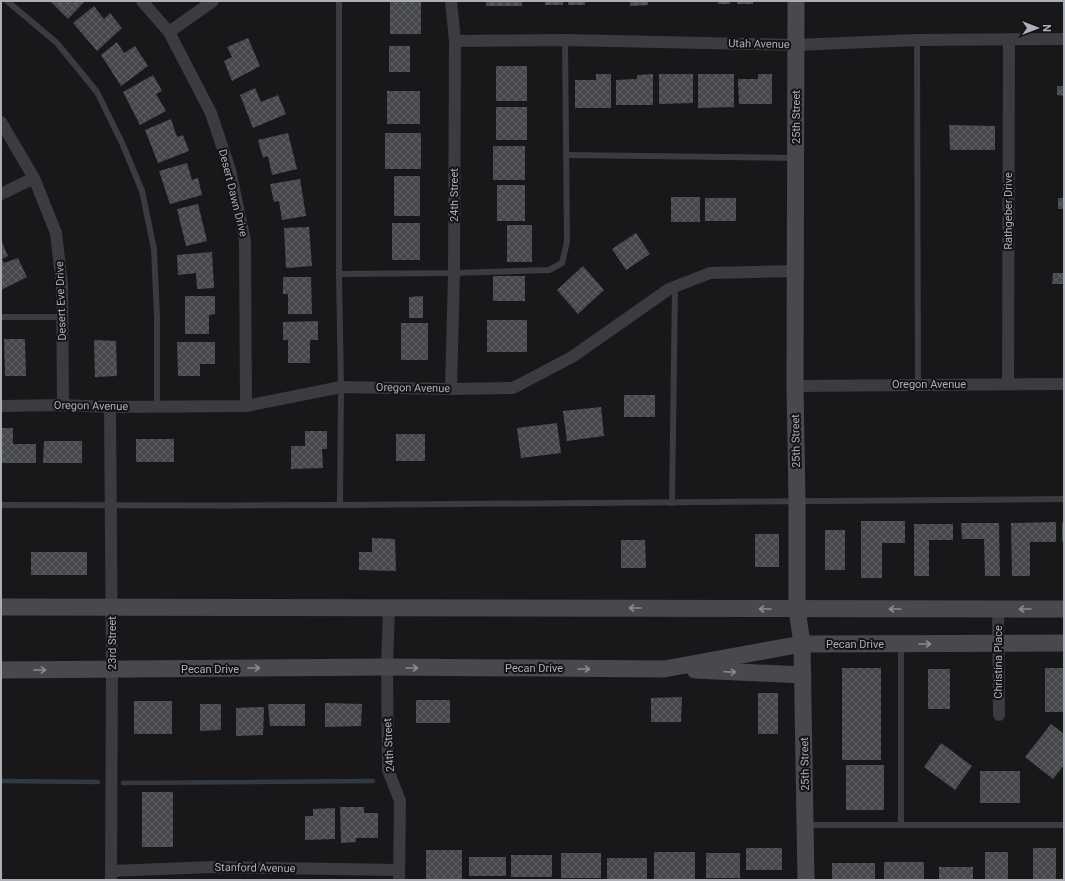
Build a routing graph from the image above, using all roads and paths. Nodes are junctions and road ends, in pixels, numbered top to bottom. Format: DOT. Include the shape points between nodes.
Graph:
graph roads {
  1 [pos="7,1"];
  2 [pos="142,1"];
  3 [pos="213,1"];
  4 [pos="339,1"];
  5 [pos="451,1"];
  6 [pos="796,1"];
  7 [pos="169,32"];
  8 [pos="1009,39"];
  9 [pos="1064,39"];
  10 [pos="455,40"];
  11 [pos="564,40"];
  12 [pos="917,40"];
  13 [pos="795,45"];
  14 [pos="1,122"];
  15 [pos="566,155"];
  16 [pos="796,158"];
  17 [pos="34,178"];
  18 [pos="1,194"];
  19 [pos="794,271"];
  20 [pos="454,273"];
  21 [pos="339,274"];
  22 [pos="675,287"];
  23 [pos="1,317"];
  24 [pos="62,317"];
  25 [pos="918,384"];
  26 [pos="1008,384"];
  27 [pos="1064,384"];
  28 [pos="795,386"];
  29 [pos="341,387"];
  30 [pos="451,389"];
  31 [pos="63,405"];
  32 [pos="1,406"];
  33 [pos="157,406"];
  34 [pos="246,406"];
  35 [pos="110,407"];
  36 [pos="1064,499"];
  37 [pos="797,500"];
  38 [pos="672,502"];
  39 [pos="1,505"];
  40 [pos="111,505"];
  41 [pos="340,505"];
  42 [pos="112,606"];
  43 [pos="1,607"];
  44 [pos="389,608"];
  45 [pos="797,609"];
  46 [pos="998,609"];
  47 [pos="1064,609"];
  48 [pos="1064,643"];
  49 [pos="802,644"];
  50 [pos="901,644"];
  51 [pos="998,644"];
  52 [pos="387,667"];
  53 [pos="112,669"];
  54 [pos="664,669"];
  55 [pos="1,670"];
  56 [pos="803,675"];
  57 [pos="999,715"];
  58 [pos="806,825"];
  59 [pos="901,825"];
  60 [pos="1064,825"];
  61 [pos="399,875"];
  62 [pos="111,876"];
  63 [pos="806,880"];
  1 -- 33 [label="lane" via="57,43 97,92 142,191 154,249"];
  2 -- 7 [label="street, Desert Dawn Drive"];
  3 -- 7 [label="street"];
  4 -- 21 [label="lane"];
  5 -- 10 [label="street, 24th Street"];
  6 -- 13 [label="main road, 25th Street"];
  7 -- 34 [label="street, Desert Dawn Drive" via="212,112 230,170 245,240"];
  8 -- 9 [label="street, Utah Avenue"];
  8 -- 12 [label="street, Utah Avenue"];
  8 -- 26 [label="street, Rathgeber Drive"];
  10 -- 11 [label="street, Utah Avenue"];
  10 -- 20 [label="street, 24th Street"];
  11 -- 13 [label="street, Utah Avenue"];
  11 -- 15 [label="lane"];
  12 -- 13 [label="street, Utah Avenue"];
  12 -- 25 [label="lane"];
  13 -- 16 [label="main road, 25th Street"];
  14 -- 17 [label="street, Desert Eve Drive"];
  15 -- 16 [label="lane"];
  15 -- 20 [label="lane" via="567,242 562,263 549,270"];
  16 -- 19 [label="main road, 25th Street"];
  17 -- 18 [label="street"];
  17 -- 24 [label="street, Desert Eve Drive" via="56,233 62,285"];
  19 -- 22 [label="street, Oregon Avenue" via="710,273"];
  19 -- 28 [label="main road, 25th Street"];
  20 -- 21 [label="lane"];
  20 -- 30 [label="street, 24th Street"];
  21 -- 29 [label="lane"];
  22 -- 30 [label="street, Oregon Avenue" via="572,357 512,388"];
  22 -- 38 [label="lane"];
  23 -- 24 [label="lane"];
  24 -- 31 [label="street, Desert Eve Drive"];
  25 -- 26 [label="street, Oregon Avenue"];
  25 -- 28 [label="street, Oregon Avenue"];
  26 -- 27 [label="street, Oregon Avenue"];
  28 -- 37 [label="main road, 25th Street"];
  29 -- 30 [label="street, Oregon Avenue"];
  29 -- 34 [label="street, Oregon Avenue"];
  29 -- 41 [label="lane"];
  31 -- 32 [label="street, Oregon Avenue"];
  31 -- 35 [label="street, Oregon Avenue"];
  33 -- 34 [label="street, Oregon Avenue"];
  33 -- 35 [label="street, Oregon Avenue"];
  35 -- 40 [label="street, 23rd Street"];
  36 -- 37 [label="lane"];
  37 -- 38 [label="lane"];
  37 -- 45 [label="main road, 25th Street"];
  38 -- 41 [label="lane"];
  39 -- 40 [label="lane"];
  40 -- 41 [label="lane"];
  40 -- 42 [label="street, 23rd Street"];
  42 -- 43 [label="main road"];
  42 -- 44 [label="main road"];
  42 -- 53 [label="street, 23rd Street"];
  45 -- 44 [label="main road, one-way"];
  44 -- 52 [label="street, 24th Street"];
  46 -- 45 [label="main road, one-way"];
  45 -- 49 [label="main road, 25th Street"];
  47 -- 46 [label="main road, one-way"];
  46 -- 51 [label="street, Christina Place"];
  48 -- 51 [label="main road, Pecan Drive"];
  49 -- 50 [label="main road, Pecan Drive"];
  49 -- 54 [label="main road, Pecan Drive"];
  49 -- 56 [label="main road, 25th Street"];
  50 -- 51 [label="main road, Pecan Drive, one-way"];
  50 -- 59 [label="lane"];
  51 -- 57 [label="street, Christina Place"];
  53 -- 52 [label="main road, Pecan Drive, one-way"];
  52 -- 54 [label="main road, Pecan Drive, one-way"];
  52 -- 61 [label="street, 24th Street" via="388,770 400,801"];
  55 -- 53 [label="main road, Pecan Drive, one-way"];
  53 -- 62 [label="street, 23rd Street"];
  54 -- 56 [label="main road, one-way"];
  56 -- 58 [label="main road, 25th Street"];
  58 -- 59 [label="lane"];
  58 -- 63 [label="main road, 25th Street"];
  59 -- 60 [label="lane"];
  61 -- 62 [label="street, Stanford Avenue" via="213,867"];
}
